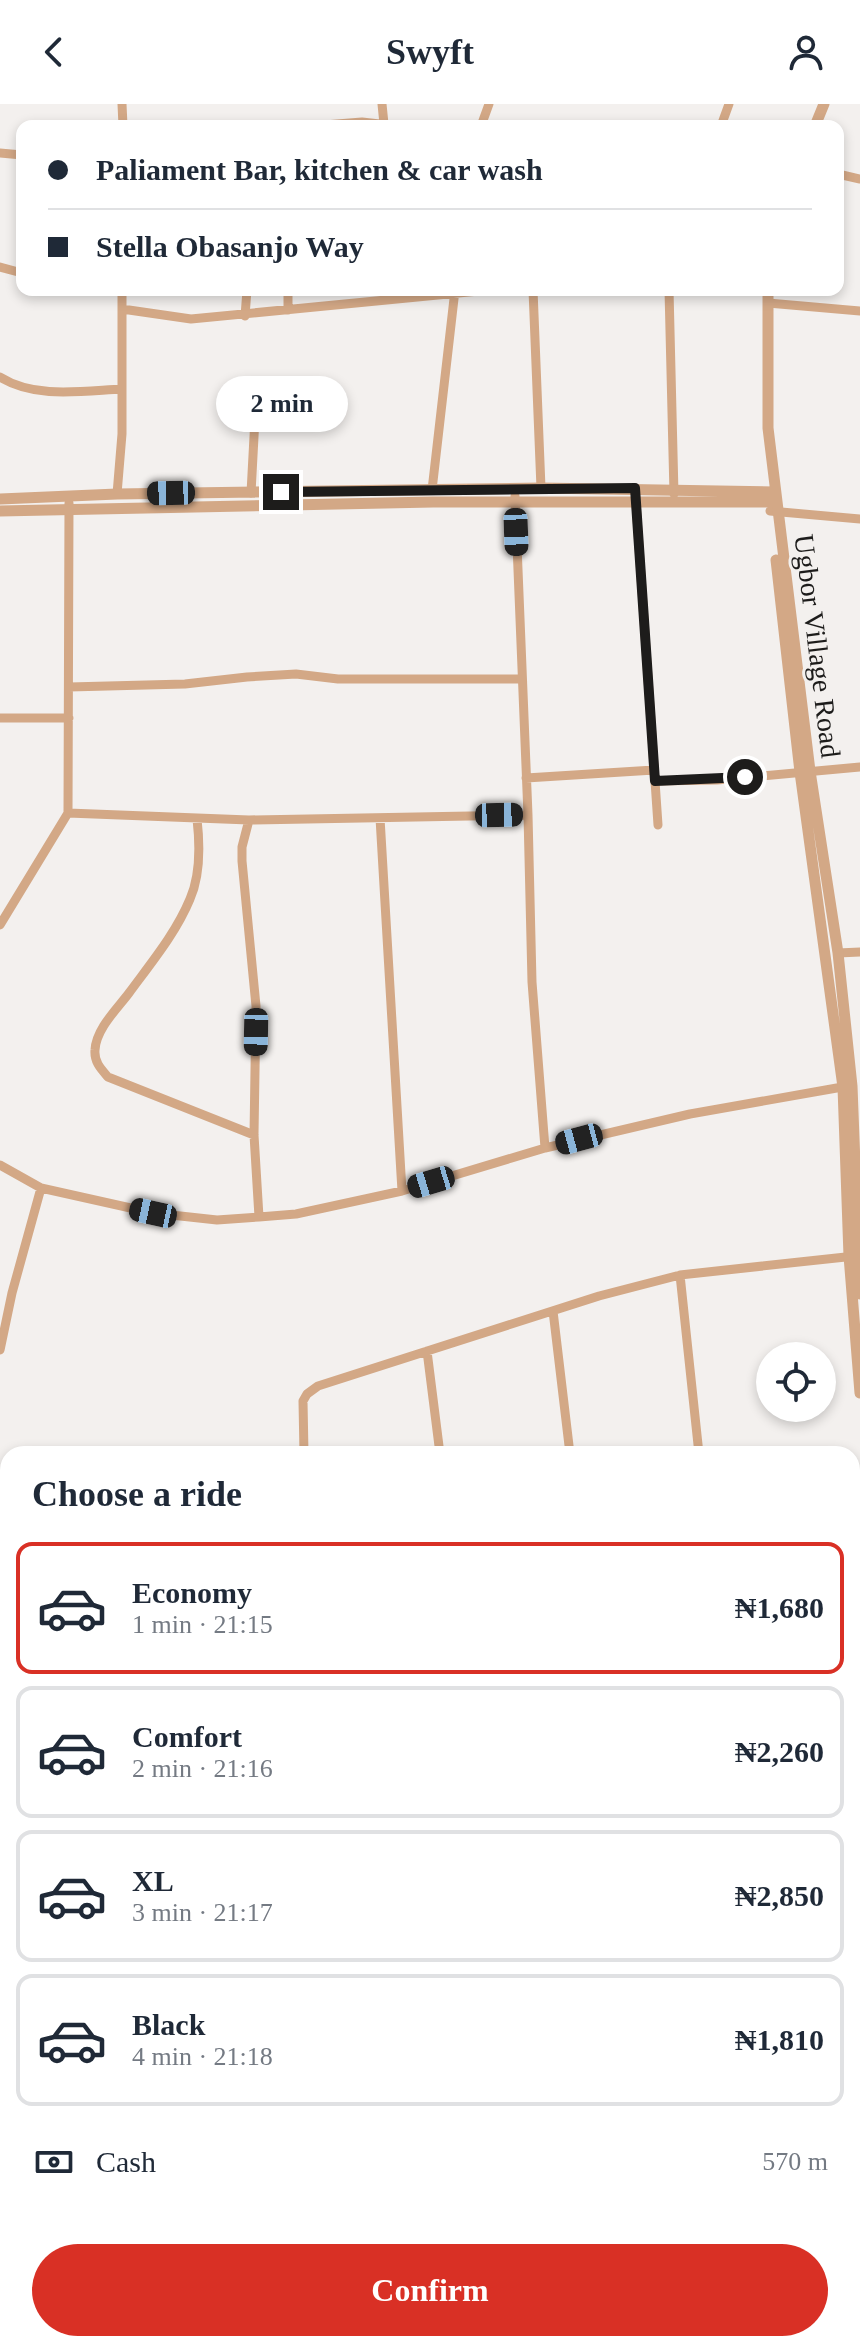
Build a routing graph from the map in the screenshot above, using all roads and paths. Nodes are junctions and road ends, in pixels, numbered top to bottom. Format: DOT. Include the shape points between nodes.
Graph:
graph roads {
  1 [pos="122,296"];
  2 [pos="247,296"];
  3 [pos="288,296"];
  4 [pos="418,296"];
  5 [pos="455,296"];
  6 [pos="533,296"];
  7 [pos="669,296"];
  8 [pos="768,296"];
  9 [pos="122,309"];
  10 [pos="288,310"];
  11 [pos="860,311"];
  12 [pos="245,316"];
  13 [pos="0,377"];
  14 [pos="122,389"];
  15 [pos="256,399"];
  16 [pos="541,488"];
  17 [pos="432,490"];
  18 [pos="251,493"];
  19 [pos="117,494"];
  20 [pos="515,495"];
  21 [pos="635,495"];
  22 [pos="674,495"];
  23 [pos="0,499"];
  24 [pos="773,502"];
  25 [pos="69,503"];
  26 [pos="0,511"];
  27 [pos="860,519"];
  28 [pos="521,679"];
  29 [pos="69,687"];
  30 [pos="0,718"];
  31 [pos="69,718"];
  32 [pos="860,767"];
  33 [pos="805,772"];
  34 [pos="655,776"];
  35 [pos="526,778"];
  36 [pos="68,813"];
  37 [pos="528,815"];
  38 [pos="380,818"];
  39 [pos="197,819"];
  40 [pos="249,820"];
  41 [pos="658,825"];
  42 [pos="0,925"];
  43 [pos="860,952"];
  44 [pos="838,953"];
  45 [pos="848,1086"];
  46 [pos="254,1135"];
  47 [pos="545,1148"];
  48 [pos="0,1165"];
  49 [pos="41,1188"];
  50 [pos="402,1191"];
  51 [pos="858,1197"];
  52 [pos="259,1217"];
  53 [pos="854,1256"];
  54 [pos="680,1275"];
  55 [pos="860,1294"];
  56 [pos="553,1311"];
  57 [pos="0,1350"];
  58 [pos="427,1351"];
  59 [pos="860,1393"];
  60 [pos="304,1446"];
  61 [pos="439,1446"];
  62 [pos="569,1446"];
  63 [pos="698,1446"];
  1 -- 9 [label="street"];
  2 -- 12 [label="street"];
  3 -- 10 [label="street"];
  4 -- 10 [label="street"];
  5 -- 17 [label="street"];
  6 -- 16 [label="street"];
  7 -- 22 [label="street"];
  8 -- 11 [label="street"];
  8 -- 24 [label="street, Ugbor Village Road"];
  9 -- 12 [label="street" via="191,319"];
  9 -- 14 [label="street"];
  10 -- 12 [label="street"];
  13 -- 14 [label="street" via="31,390"];
  14 -- 19 [label="street"];
  15 -- 18 [label="street"];
  16 -- 20 [label="street"];
  16 -- 21 [label="street"];
  17 -- 18 [label="street"];
  17 -- 20 [label="street"];
  18 -- 19 [label="street"];
  19 -- 25 [label="street"];
  20 -- 21 [label="street"];
  20 -- 25 [label="street"];
  20 -- 28 [label="street"];
  21 -- 22 [label="street"];
  21 -- 34 [label="street"];
  22 -- 24 [label="street"];
  23 -- 25 [label="street"];
  24 -- 27 [label="street"];
  24 -- 33 [label="street, Ugbor Village Road"];
  25 -- 26 [label="street"];
  25 -- 29 [label="street"];
  28 -- 29 [label="street" via="338,679 296,674"];
  28 -- 35 [label="street"];
  29 -- 31 [label="street"];
  30 -- 31 [label="street"];
  31 -- 36 [label="street"];
  32 -- 33 [label="street"];
  33 -- 34 [label="street" via="717,780"];
  33 -- 44 [label="street, Ugbor Village Road"];
  33 -- 45 [label="street, Ugbor Village Road"];
  34 -- 35 [label="street"];
  34 -- 41 [label="street"];
  35 -- 37 [label="street"];
  36 -- 39 [label="street"];
  36 -- 42 [label="street"];
  37 -- 38 [label="street"];
  37 -- 47 [label="street" via="532,982"];
  38 -- 40 [label="street"];
  38 -- 50 [label="street"];
  39 -- 40 [label="street"];
  39 -- 46 [label="street" via="198,865 190,900 99,1034 96,1062 108,1077"];
  40 -- 46 [label="street" via="242,861 256,1006"];
  43 -- 44 [label="street"];
  44 -- 45 [label="street, Ugbor Village Road"];
  45 -- 47 [label="street" via="690,1114"];
  45 -- 51 [label="street, Ugbor Village Road"];
  45 -- 53 [label="street, Ugbor Village Road"];
  46 -- 52 [label="street"];
  47 -- 50 [label="street"];
  48 -- 49 [label="street"];
  49 -- 52 [label="street" via="153,1213 217,1220"];
  49 -- 57 [label="street"];
  50 -- 52 [label="street"];
  51 -- 53 [label="street, Ugbor Village Road"];
  53 -- 54 [label="street"];
  53 -- 55 [label="street, Ugbor Village Road"];
  53 -- 59 [label="street, Ugbor Village Road"];
  54 -- 56 [label="street"];
  54 -- 63 [label="street"];
  56 -- 58 [label="street"];
  56 -- 62 [label="street"];
  58 -- 60 [label="street" via="307,1394"];
  58 -- 61 [label="street"];
}
